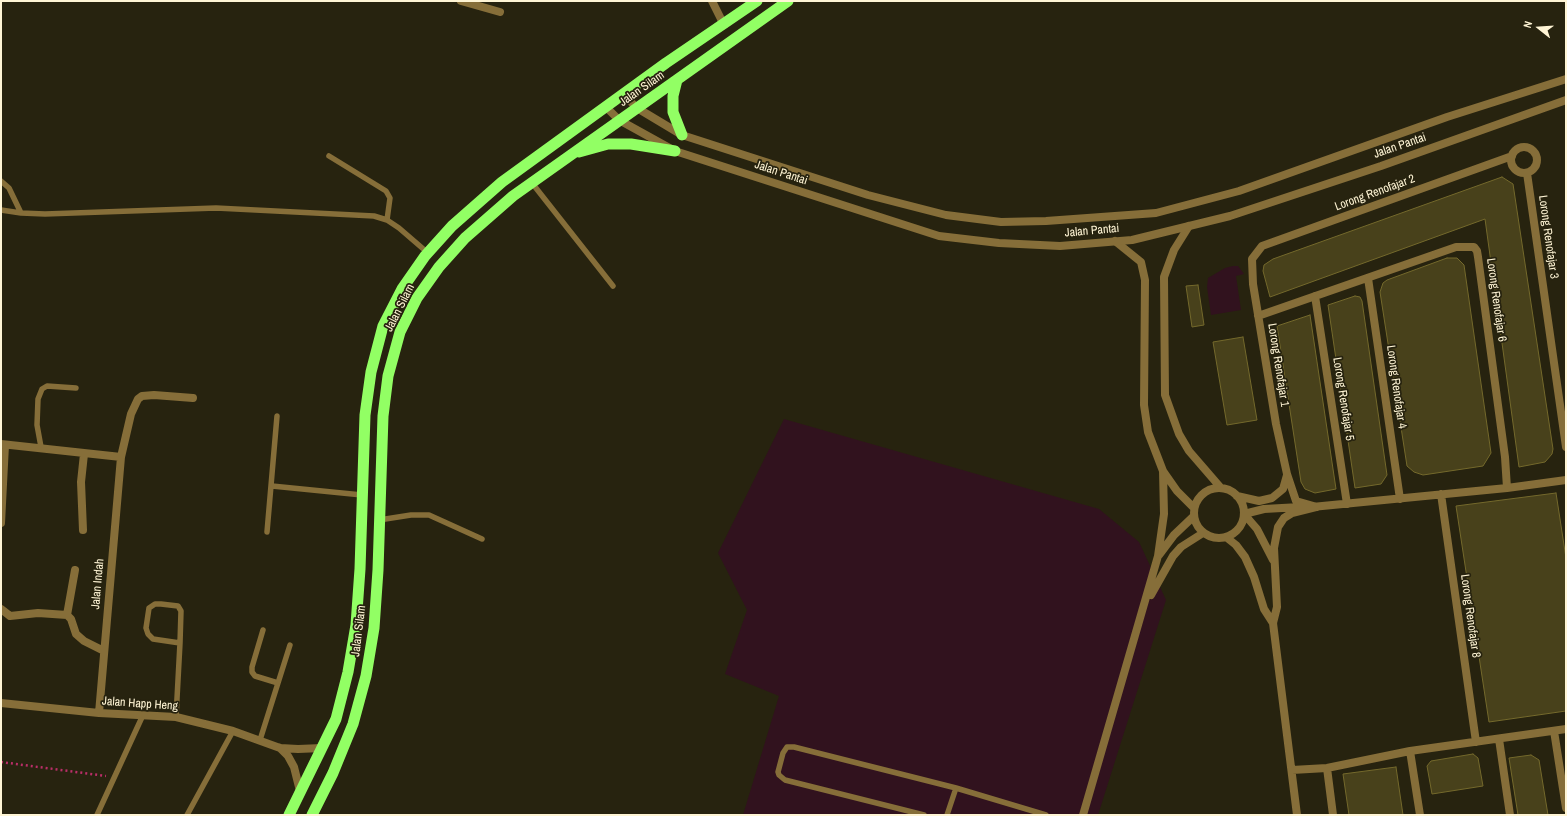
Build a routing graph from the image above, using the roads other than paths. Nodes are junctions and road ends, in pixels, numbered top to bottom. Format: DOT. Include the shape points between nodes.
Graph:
graph roads {
  1 [pos="461,1"];
  2 [pos="712,1"];
  3 [pos="757,1"];
  4 [pos="788,1"];
  5 [pos="500,12"];
  6 [pos="724,25"];
  7 [pos="1566,79"];
  8 [pos="677,80"];
  9 [pos="624,94"];
  10 [pos="1566,100"];
  11 [pos="606,107"];
  12 [pos="637,108"];
  13 [pos="619,120"];
  14 [pos="682,135"];
  15 [pos="674,151"];
  16 [pos="571,154"];
  17 [pos="329,156"];
  18 [pos="1512,156"];
  19 [pos="1527,173"];
  20 [pos="1,181"];
  21 [pos="532,183"];
  22 [pos="1,210"];
  23 [pos="21,213"];
  24 [pos="387,220"];
  25 [pos="1189,226"];
  26 [pos="1115,241"];
  27 [pos="428,253"];
  28 [pos="1252,259"];
  29 [pos="1368,278"];
  30 [pos="613,286"];
  31 [pos="1315,296"];
  32 [pos="1258,316"];
  33 [pos="76,388"];
  34 [pos="193,398"];
  35 [pos="277,416"];
  36 [pos="3,444"];
  37 [pos="41,447"];
  38 [pos="1566,447"];
  39 [pos="84,454"];
  40 [pos="121,457"];
  41 [pos="1164,471"];
  42 [pos="1287,474"];
  43 [pos="1566,480"];
  44 [pos="272,486"];
  45 [pos="1221,488"];
  46 [pos="1508,488"];
  47 [pos="1441,494"];
  48 [pos="362,495"];
  49 [pos="1237,496"];
  50 [pos="1400,499"];
  51 [pos="1347,504"];
  52 [pos="1317,507"];
  53 [pos="1194,512"];
  54 [pos="1244,514"];
  55 [pos="379,520"];
  56 [pos="1,523"];
  57 [pos="83,530"];
  58 [pos="267,532"];
  59 [pos="1203,533"];
  60 [pos="1226,537"];
  61 [pos="482,539"];
  62 [pos="1158,556"];
  63 [pos="1274,563"];
  64 [pos="75,570"];
  65 [pos="1145,605"];
  66 [pos="1,609"];
  67 [pos="67,615"];
  68 [pos="1273,624"];
  69 [pos="263,630"];
  70 [pos="180,643"];
  71 [pos="290,645"];
  72 [pos="104,651"];
  73 [pos="278,684"];
  74 [pos="1,703"];
  75 [pos="99,713"];
  76 [pos="143,715"];
  77 [pos="176,717"];
  78 [pos="1566,729"];
  79 [pos="233,731"];
  80 [pos="1554,731"];
  81 [pos="1499,739"];
  82 [pos="260,740"];
  83 [pos="1476,742"];
  84 [pos="280,748"];
  85 [pos="322,748"];
  86 [pos="1410,751"];
  87 [pos="1327,768"];
  88 [pos="1292,770"];
  89 [pos="956,788"];
  90 [pos="300,792"];
  91 [pos="1566,808"];
  92 [pos="97,815"];
  93 [pos="187,815"];
  94 [pos="289,815"];
  95 [pos="312,815"];
  96 [pos="924,815"];
  97 [pos="947,815"];
  98 [pos="1046,815"];
  99 [pos="1083,815"];
  100 [pos="1297,815"];
  101 [pos="1332,815"];
  102 [pos="1420,815"];
  103 [pos="1510,815"];
  1 -- 5 [label="street"];
  2 -- 6 [label="street"];
  3 -- 6 [label="highway, Jalan Silam"];
  4 -- 8 [label="highway, Jalan Silam"];
  6 -- 9 [label="highway, Jalan Silam"];
  7 -- 14 [label="street, Jalan Pantai" via="1447,117 1240,191 1156,213 1046,221 1001,222 946,215 868,195"];
  8 -- 12 [label="highway, Jalan Silam"];
  8 -- 14 [label="highway" via="673,112"];
  9 -- 11 [label="highway, Jalan Silam"];
  9 -- 12 [label="street, Jalan Pantai"];
  10 -- 25 [label="street, Jalan Pantai" via="1381,166 1230,216"];
  11 -- 13 [label="street, Jalan Pantai"];
  11 -- 27 [label="highway, Jalan Silam" via="502,182 452,226"];
  12 -- 13 [label="highway, Jalan Silam"];
  12 -- 14 [label="street, Jalan Pantai"];
  13 -- 15 [label="street, Jalan Pantai"];
  13 -- 16 [label="highway, Jalan Silam"];
  15 -- 16 [label="highway" via="631,144 608,144"];
  15 -- 26 [label="street, Jalan Pantai" via="939,236 999,243 1060,246"];
  16 -- 21 [label="highway, Jalan Silam"];
  17 -- 24 [label="lane" via="386,191 390,198"];
  18 -- 19 [label="street" via="1513,168 1519,173"];
  18 -- 19 [label="street" via="1516,150 1523,147 1530,148 1536,153 1537,164 1534,170"];
  18 -- 28 [label="street, Lorong Renofajar 2" via="1262,246"];
  19 -- 38 [label="street, Lorong Renofajar 3"];
  20 -- 23 [label="lane" via="9,188"];
  21 -- 30 [label="lane"];
  21 -- 55 [label="highway, Jalan Silam" via="513,196 460,244 439,267 417,298 400,332 388,376 383,416"];
  22 -- 23 [label="lane"];
  23 -- 24 [label="lane" via="245,208 374,216"];
  24 -- 27 [label="lane"];
  25 -- 26 [label="street, Jalan Pantai" via="1132,240"];
  25 -- 45 [label="street" via="1174,250 1164,277 1165,395 1179,434 1189,451"];
  26 -- 41 [label="street" via="1141,262 1145,280 1144,405 1148,432"];
  27 -- 48 [label="highway, Jalan Silam" via="402,289 383,326 371,372 365,414"];
  28 -- 32 [label="street, Lorong Renofajar 1"];
  29 -- 31 [label="street, Lorong Renofajar 6"];
  29 -- 46 [label="street, Lorong Renofajar 6" via="1456,247 1474,247 1477,251"];
  29 -- 50 [label="street, Lorong Renofajar 4"];
  31 -- 32 [label="street, Lorong Renofajar 6"];
  31 -- 51 [label="street, Lorong Renofajar 5"];
  32 -- 42 [label="street, Lorong Renofajar 1"];
  33 -- 37 [label="lane" via="47,386 42,389 38,399 37,425"];
  34 -- 40 [label="street, Jalan Indah" via="154,395 138,399 131,414"];
  35 -- 44 [label="lane"];
  36 -- 37 [label="street"];
  36 -- 56 [label="street"];
  37 -- 39 [label="street"];
  39 -- 40 [label="street"];
  39 -- 57 [label="street" via="80,482"];
  40 -- 72 [label="street, Jalan Indah"];
  41 -- 53 [label="street"];
  41 -- 62 [label="street" via="1164,514"];
  42 -- 49 [label="street" via="1283,489 1272,498 1259,501"];
  42 -- 52 [label="street, Lorong Renofajar 1" via="1296,501"];
  43 -- 46 [label="street"];
  44 -- 48 [label="lane"];
  44 -- 58 [label="lane"];
  45 -- 49 [label="street"];
  45 -- 53 [label="street" via="1204,493 1197,501"];
  46 -- 47 [label="street"];
  47 -- 50 [label="street"];
  47 -- 83 [label="street, Lorong Renofajar 8"];
  48 -- 85 [label="highway, Jalan Silam" via="360,569 353,641 336,719"];
  49 -- 54 [label="street"];
  50 -- 51 [label="street"];
  51 -- 52 [label="street"];
  52 -- 54 [label="street" via="1264,509"];
  52 -- 63 [label="street" via="1292,513 1284,518 1275,539"];
  53 -- 59 [label="street" via="1197,526"];
  53 -- 62 [label="street"];
  54 -- 60 [label="street" via="1238,528"];
  54 -- 63 [label="street" via="1257,530"];
  55 -- 61 [label="lane" via="429,515"];
  55 -- 95 [label="highway, Jalan Silam" via="374,628 366,676 353,724"];
  59 -- 60 [label="street" via="1213,538"];
  59 -- 65 [label="street" via="1181,547 1173,556"];
  60 -- 68 [label="street" via="1245,557 1264,609"];
  62 -- 65 [label="street"];
  63 -- 68 [label="street" via="1277,607"];
  64 -- 67 [label="street"];
  65 -- 99 [label="street"];
  66 -- 67 [label="street" via="10,616"];
  67 -- 72 [label="street" via="76,634 84,642"];
  68 -- 88 [label="street"];
  69 -- 73 [label="lane" via="252,672 255,676"];
  70 -- 70 [label="lane" via="153,639 148,634 146,628 149,608 155,604 178,606 181,610"];
  70 -- 77 [label="lane"];
  71 -- 73 [label="lane"];
  72 -- 75 [label="street, Jalan Indah"];
  73 -- 82 [label="lane"];
  74 -- 75 [label="street, Jalan Happ Heng"];
  75 -- 76 [label="street, Jalan Happ Heng"];
  76 -- 77 [label="street, Jalan Happ Heng"];
  76 -- 92 [label="lane"];
  77 -- 79 [label="street, Jalan Happ Heng"];
  78 -- 80 [label="street"];
  79 -- 82 [label="street, Jalan Happ Heng"];
  79 -- 93 [label="lane"];
  80 -- 81 [label="street"];
  80 -- 91 [label="street"];
  81 -- 83 [label="street"];
  81 -- 103 [label="street"];
  82 -- 84 [label="street, Jalan Happ Heng"];
  83 -- 86 [label="street"];
  84 -- 85 [label="street, Jalan Happ Heng"];
  84 -- 90 [label="street" via="294,767"];
  85 -- 90 [label="highway, Jalan Silam"];
  86 -- 87 [label="street"];
  86 -- 102 [label="street"];
  87 -- 88 [label="street"];
  87 -- 101 [label="street"];
  88 -- 100 [label="street"];
  89 -- 96 [label="lane" via="794,746 787,748 783,753 778,772 785,780"];
  89 -- 97 [label="lane"];
  89 -- 98 [label="lane"];
  90 -- 94 [label="highway, Jalan Silam"];
}
